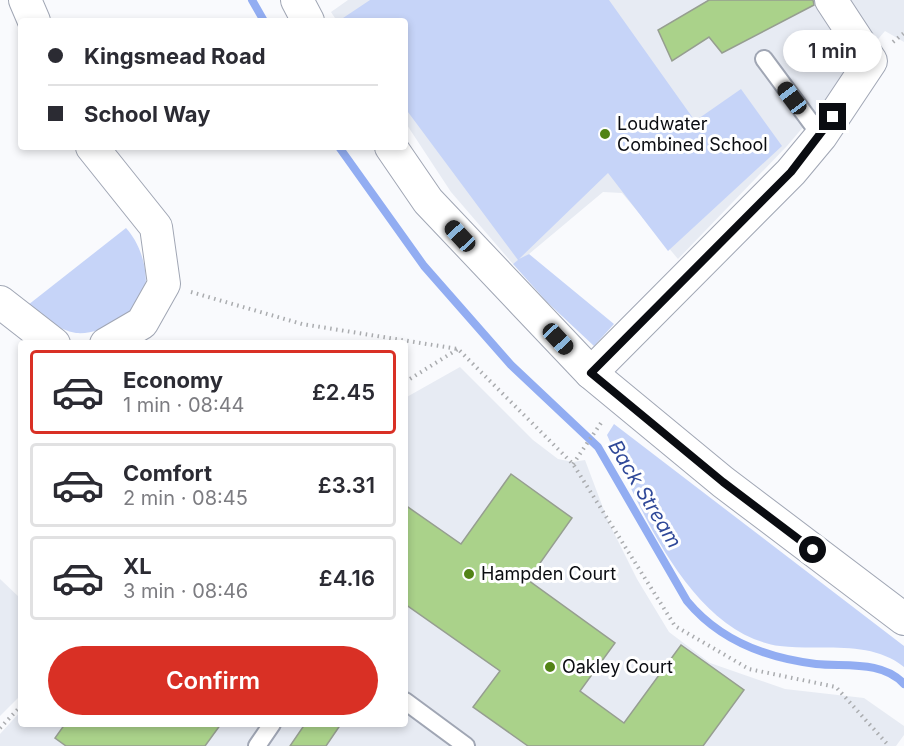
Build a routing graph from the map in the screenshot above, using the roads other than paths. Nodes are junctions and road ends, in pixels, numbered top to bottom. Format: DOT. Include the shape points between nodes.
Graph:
graph roads {
  1 [pos="25,0"];
  2 [pos="297,0"];
  3 [pos="831,0"];
  4 [pos="33,18"];
  5 [pos="306,18"];
  6 [pos="764,59"];
  7 [pos="820,136"];
  8 [pos="94,150"];
  9 [pos="393,150"];
  10 [pos="0,302"];
  11 [pos="49,340"];
  12 [pos="113,340"];
  13 [pos="591,373"];
  14 [pos="904,618"];
  15 [pos="408,703"];
  16 [pos="270,727"];
  17 [pos="257,746"];
  18 [pos="466,746"];
  1 -- 4 [label="street"];
  2 -- 5 [label="street"];
  3 -- 7 [label="street" via="871,62"];
  6 -- 7 [label="lane"];
  7 -- 13 [label="street" via="791,172"];
  8 -- 12 [label="street" via="156,227 164,284 142,323"];
  9 -- 13 [label="street" via="428,201"];
  10 -- 11 [label="street"];
  13 -- 14 [label="street" via="723,482"];
  15 -- 18 [label="lane"];
  16 -- 17 [label="lane"];
}
